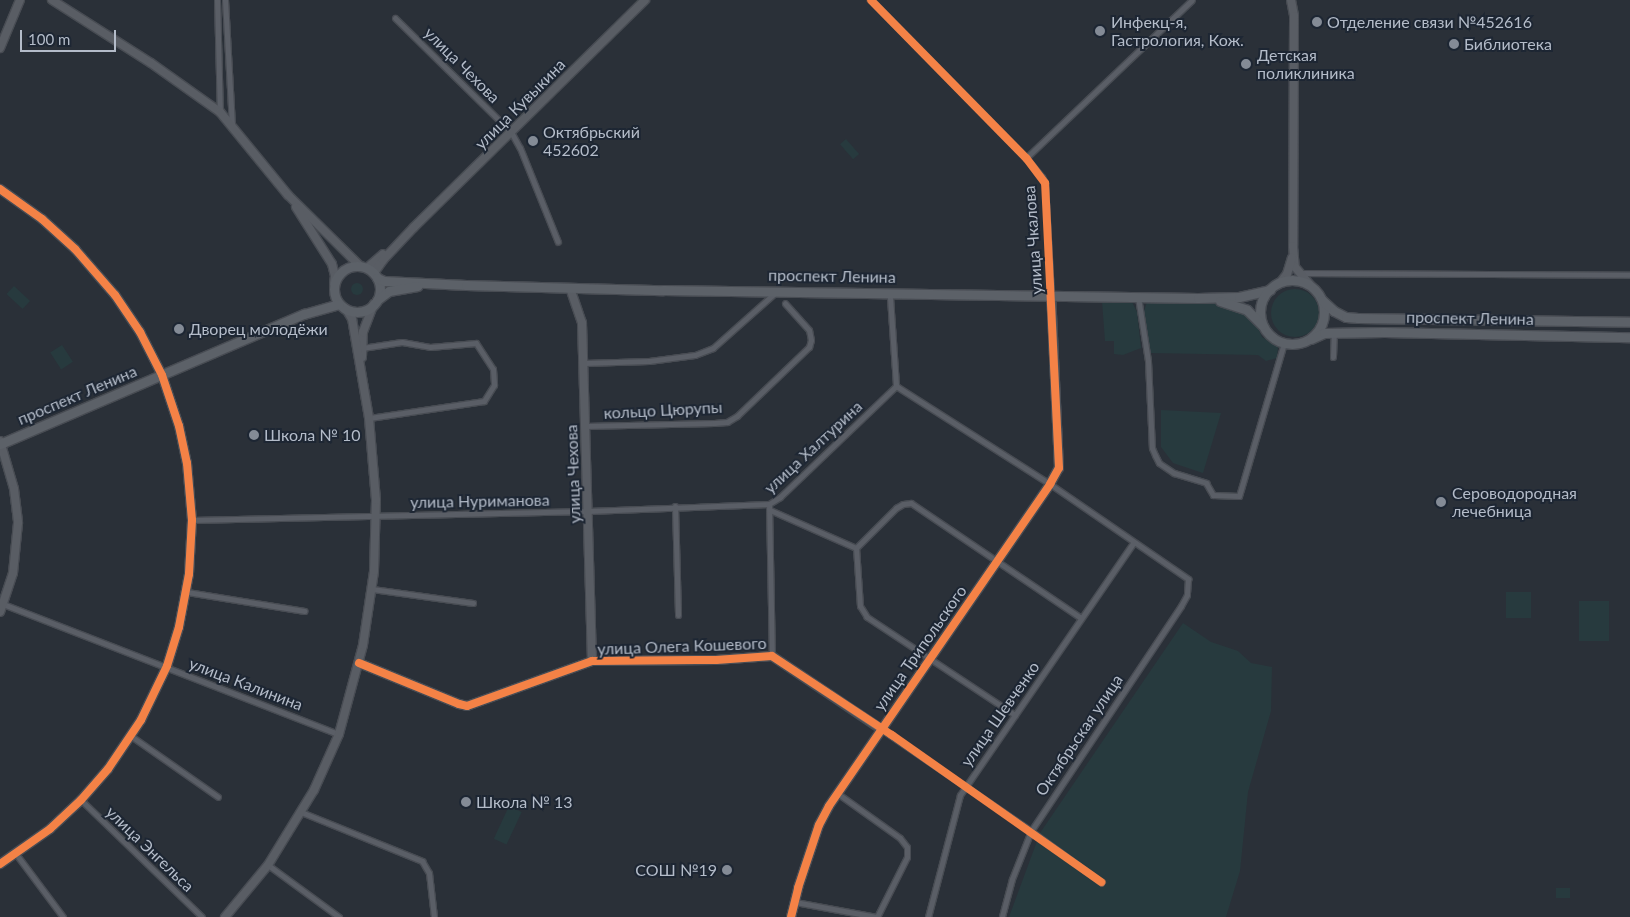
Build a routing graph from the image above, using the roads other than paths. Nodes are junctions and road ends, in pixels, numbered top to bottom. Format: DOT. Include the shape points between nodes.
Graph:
graph roads {
  1 [pos="20,0"];
  2 [pos="52,0"];
  3 [pos="217,0"];
  4 [pos="225,0"];
  5 [pos="645,0"];
  6 [pos="872,0"];
  7 [pos="1192,0"];
  8 [pos="1291,0"];
  9 [pos="395,18"];
  10 [pos="0,48"];
  11 [pos="220,112"];
  12 [pos="232,125"];
  13 [pos="511,132"];
  14 [pos="1026,158"];
  15 [pos="0,189"];
  16 [pos="288,194"];
  17 [pos="558,242"];
  18 [pos="1293,246"];
  19 [pos="369,271"];
  20 [pos="1300,273"];
  21 [pos="1630,276"];
  22 [pos="1280,283"];
  23 [pos="466,285"];
  24 [pos="1310,285"];
  25 [pos="334,288"];
  26 [pos="570,288"];
  27 [pos="1270,290"];
  28 [pos="776,291"];
  29 [pos="1051,295"];
  30 [pos="1138,296"];
  31 [pos="890,297"];
  32 [pos="1198,298"];
  33 [pos="1322,300"];
  34 [pos="375,302"];
  35 [pos="785,303"];
  36 [pos="343,307"];
  37 [pos="304,314"];
  38 [pos="1630,322"];
  39 [pos="1264,327"];
  40 [pos="1334,333"];
  41 [pos="1630,337"];
  42 [pos="1311,339"];
  43 [pos="1284,343"];
  44 [pos="362,348"];
  45 [pos="1333,357"];
  46 [pos="584,364"];
  47 [pos="162,375"];
  48 [pos="362,376"];
  49 [pos="896,386"];
  50 [pos="369,418"];
  51 [pos="586,426"];
  52 [pos="0,443"];
  53 [pos="1050,484"];
  54 [pos="769,504"];
  55 [pos="675,506"];
  56 [pos="770,510"];
  57 [pos="588,511"];
  58 [pos="377,516"];
  59 [pos="192,520"];
  60 [pos="1133,543"];
  61 [pos="856,548"];
  62 [pos="997,559"];
  63 [pos="372,589"];
  64 [pos="187,592"];
  65 [pos="473,603"];
  66 [pos="2,608"];
  67 [pos="304,611"];
  68 [pos="678,615"];
  69 [pos="1081,618"];
  70 [pos="772,656"];
  71 [pos="930,659"];
  72 [pos="592,661"];
  73 [pos="359,663"];
  74 [pos="167,666"];
  75 [pos="1015,715"];
  76 [pos="881,729"];
  77 [pos="339,734"];
  78 [pos="131,736"];
  79 [pos="965,786"];
  80 [pos="838,793"];
  81 [pos="218,797"];
  82 [pos="81,800"];
  83 [pos="302,812"];
  84 [pos="1030,831"];
  85 [pos="16,854"];
  86 [pos="0,864"];
  87 [pos="268,865"];
  88 [pos="1101,882"];
  89 [pos="795,902"];
  90 [pos="63,917"];
  91 [pos="202,917"];
  92 [pos="225,917"];
  93 [pos="338,917"];
  94 [pos="434,917"];
  95 [pos="791,917"];
  96 [pos="877,917"];
  97 [pos="928,917"];
  98 [pos="1002,917"];
  1 -- 10 [label="street"];
  2 -- 11 [label="street" via="144,58"];
  3 -- 11 [label="street"];
  4 -- 12 [label="street"];
  5 -- 13 [label="street, улица Кувыкина"];
  6 -- 14 [label="street, улица Чкалова"];
  7 -- 14 [label="street"];
  8 -- 18 [label="street" via="1294,16"];
  9 -- 13 [label="street, улица Чехова"];
  11 -- 12 [label="street"];
  12 -- 16 [label="street"];
  13 -- 17 [label="street, улица Чехова"];
  13 -- 19 [label="street, улица Кувыкина"];
  14 -- 29 [label="street, улица Чкалова" via="1045,183"];
  15 -- 47 [label="street" via="47,223 96,271 132,320"];
  16 -- 19 [label="street"];
  16 -- 25 [label="street" via="332,264"];
  18 -- 20 [label="street"];
  18 -- 22 [label="street" via="1290,267"];
  19 -- 23 [label="main road, проспект Ленина" via="384,281"];
  19 -- 25 [label="main road" via="344,270"];
  19 -- 34 [label="main road" via="380,291"];
  20 -- 21 [label="street"];
  20 -- 24 [label="street"];
  22 -- 24 [label="main road" via="1294,280"];
  22 -- 27 [label="main road"];
  23 -- 26 [label="main road, проспект Ленина"];
  23 -- 34 [label="main road, проспект Ленина" via="398,289 382,295"];
  24 -- 33 [label="main road"];
  25 -- 36 [label="main road"];
  25 -- 37 [label="main road, проспект Ленина" via="323,303"];
  26 -- 28 [label="main road, проспект Ленина"];
  26 -- 46 [label="street, улица Чехова" via="581,315"];
  27 -- 32 [label="main road, проспект Ленина" via="1239,297"];
  27 -- 39 [label="main road" via="1260,307"];
  28 -- 29 [label="main road, проспект Ленина"];
  28 -- 46 [label="street" via="713,348 696,355"];
  29 -- 30 [label="main road, проспект Ленина"];
  29 -- 53 [label="street, улица Чкалова" via="1058,468"];
  30 -- 32 [label="main road, проспект Ленина"];
  30 -- 43 [label="street" via="1148,361 1154,455 1174,473 1206,483 1213,496 1238,496"];
  31 -- 49 [label="street"];
  32 -- 39 [label="main road, проспект Ленина" via="1237,305"];
  33 -- 38 [label="main road, проспект Ленина" via="1346,317 1358,318"];
  33 -- 42 [label="main road" via="1322,325"];
  34 -- 36 [label="main road" via="361,311"];
  34 -- 44 [label="street" via="363,332"];
  35 -- 51 [label="street, кольцо Цюрупы" via="809,330 809,347 737,416 727,422 714,423"];
  36 -- 37 [label="main road, проспект Ленина"];
  36 -- 48 [label="street" via="352,319"];
  37 -- 47 [label="main road, проспект Ленина"];
  39 -- 43 [label="main road" via="1272,337"];
  40 -- 41 [label="main road, проспект Ленина"];
  40 -- 42 [label="main road, проспект Ленина" via="1324,333"];
  40 -- 45 [label="street"];
  42 -- 43 [label="main road" via="1298,344"];
  44 -- 48 [label="street"];
  44 -- 50 [label="street" via="402,342 430,347 476,343 491,364 494,385 484,402"];
  46 -- 51 [label="street, улица Чехова"];
  47 -- 52 [label="main road, проспект Ленина"];
  47 -- 59 [label="street" via="184,445"];
  48 -- 50 [label="street"];
  49 -- 53 [label="street"];
  49 -- 54 [label="street, улица Халтурина"];
  50 -- 58 [label="street"];
  51 -- 57 [label="street, улица Чехова"];
  52 -- 66 [label="street" via="14,489 18,523 13,573"];
  53 -- 60 [label="street"];
  53 -- 62 [label="street, улица Трипольского"];
  54 -- 55 [label="street, улица Нуриманова"];
  54 -- 56 [label="street, улица Халтурина"];
  55 -- 57 [label="street, улица Нуриманова"];
  55 -- 68 [label="street"];
  56 -- 61 [label="street"];
  56 -- 70 [label="street, улица Халтурина"];
  57 -- 58 [label="street, улица Нуриманова"];
  57 -- 72 [label="street, улица Чехова"];
  58 -- 59 [label="street, улица Нуриманова"];
  58 -- 63 [label="street"];
  59 -- 64 [label="street"];
  60 -- 69 [label="street, улица Шевченко"];
  60 -- 84 [label="street, Октябрьская улица" via="1184,576 1188,580 1188,590 1181,606"];
  61 -- 62 [label="street" via="896,508 911,503"];
  61 -- 71 [label="street" via="860,606 867,617"];
  62 -- 69 [label="street"];
  62 -- 71 [label="street, улица Трипольского"];
  63 -- 65 [label="street"];
  63 -- 73 [label="street"];
  64 -- 67 [label="street"];
  64 -- 74 [label="street"];
  66 -- 74 [label="street, улица Калинина"];
  69 -- 75 [label="street, улица Шевченко"];
  70 -- 72 [label="street, улица Олега Кошевого"];
  70 -- 76 [label="street, улица Олега Кошевого"];
  71 -- 75 [label="street"];
  71 -- 76 [label="street, улица Трипольского"];
  72 -- 73 [label="street, улица Олега Кошевого" via="467,706"];
  73 -- 77 [label="street"];
  74 -- 77 [label="street, улица Калинина"];
  74 -- 78 [label="street"];
  75 -- 79 [label="street, улица Шевченко"];
  76 -- 79 [label="street, улица Олега Кошевого"];
  76 -- 80 [label="street, улица Трипольского"];
  77 -- 83 [label="street"];
  78 -- 81 [label="street"];
  78 -- 82 [label="street"];
  79 -- 84 [label="street, улица Олега Кошевого"];
  79 -- 97 [label="street, улица Шевченко" via="955,808"];
  80 -- 89 [label="street, улица Трипольского" via="819,825"];
  80 -- 96 [label="street" via="900,838 907,847 907,858"];
  82 -- 85 [label="street"];
  82 -- 91 [label="street, улица Энгельса"];
  83 -- 87 [label="street"];
  83 -- 94 [label="street" via="422,862 429,873"];
  84 -- 88 [label="street, улица Олега Кошевого"];
  84 -- 98 [label="street, Октябрьская улица"];
  85 -- 86 [label="street"];
  85 -- 90 [label="street"];
  87 -- 92 [label="street"];
  87 -- 93 [label="street"];
  89 -- 95 [label="street, улица Трипольского"];
  89 -- 96 [label="street"];
}
